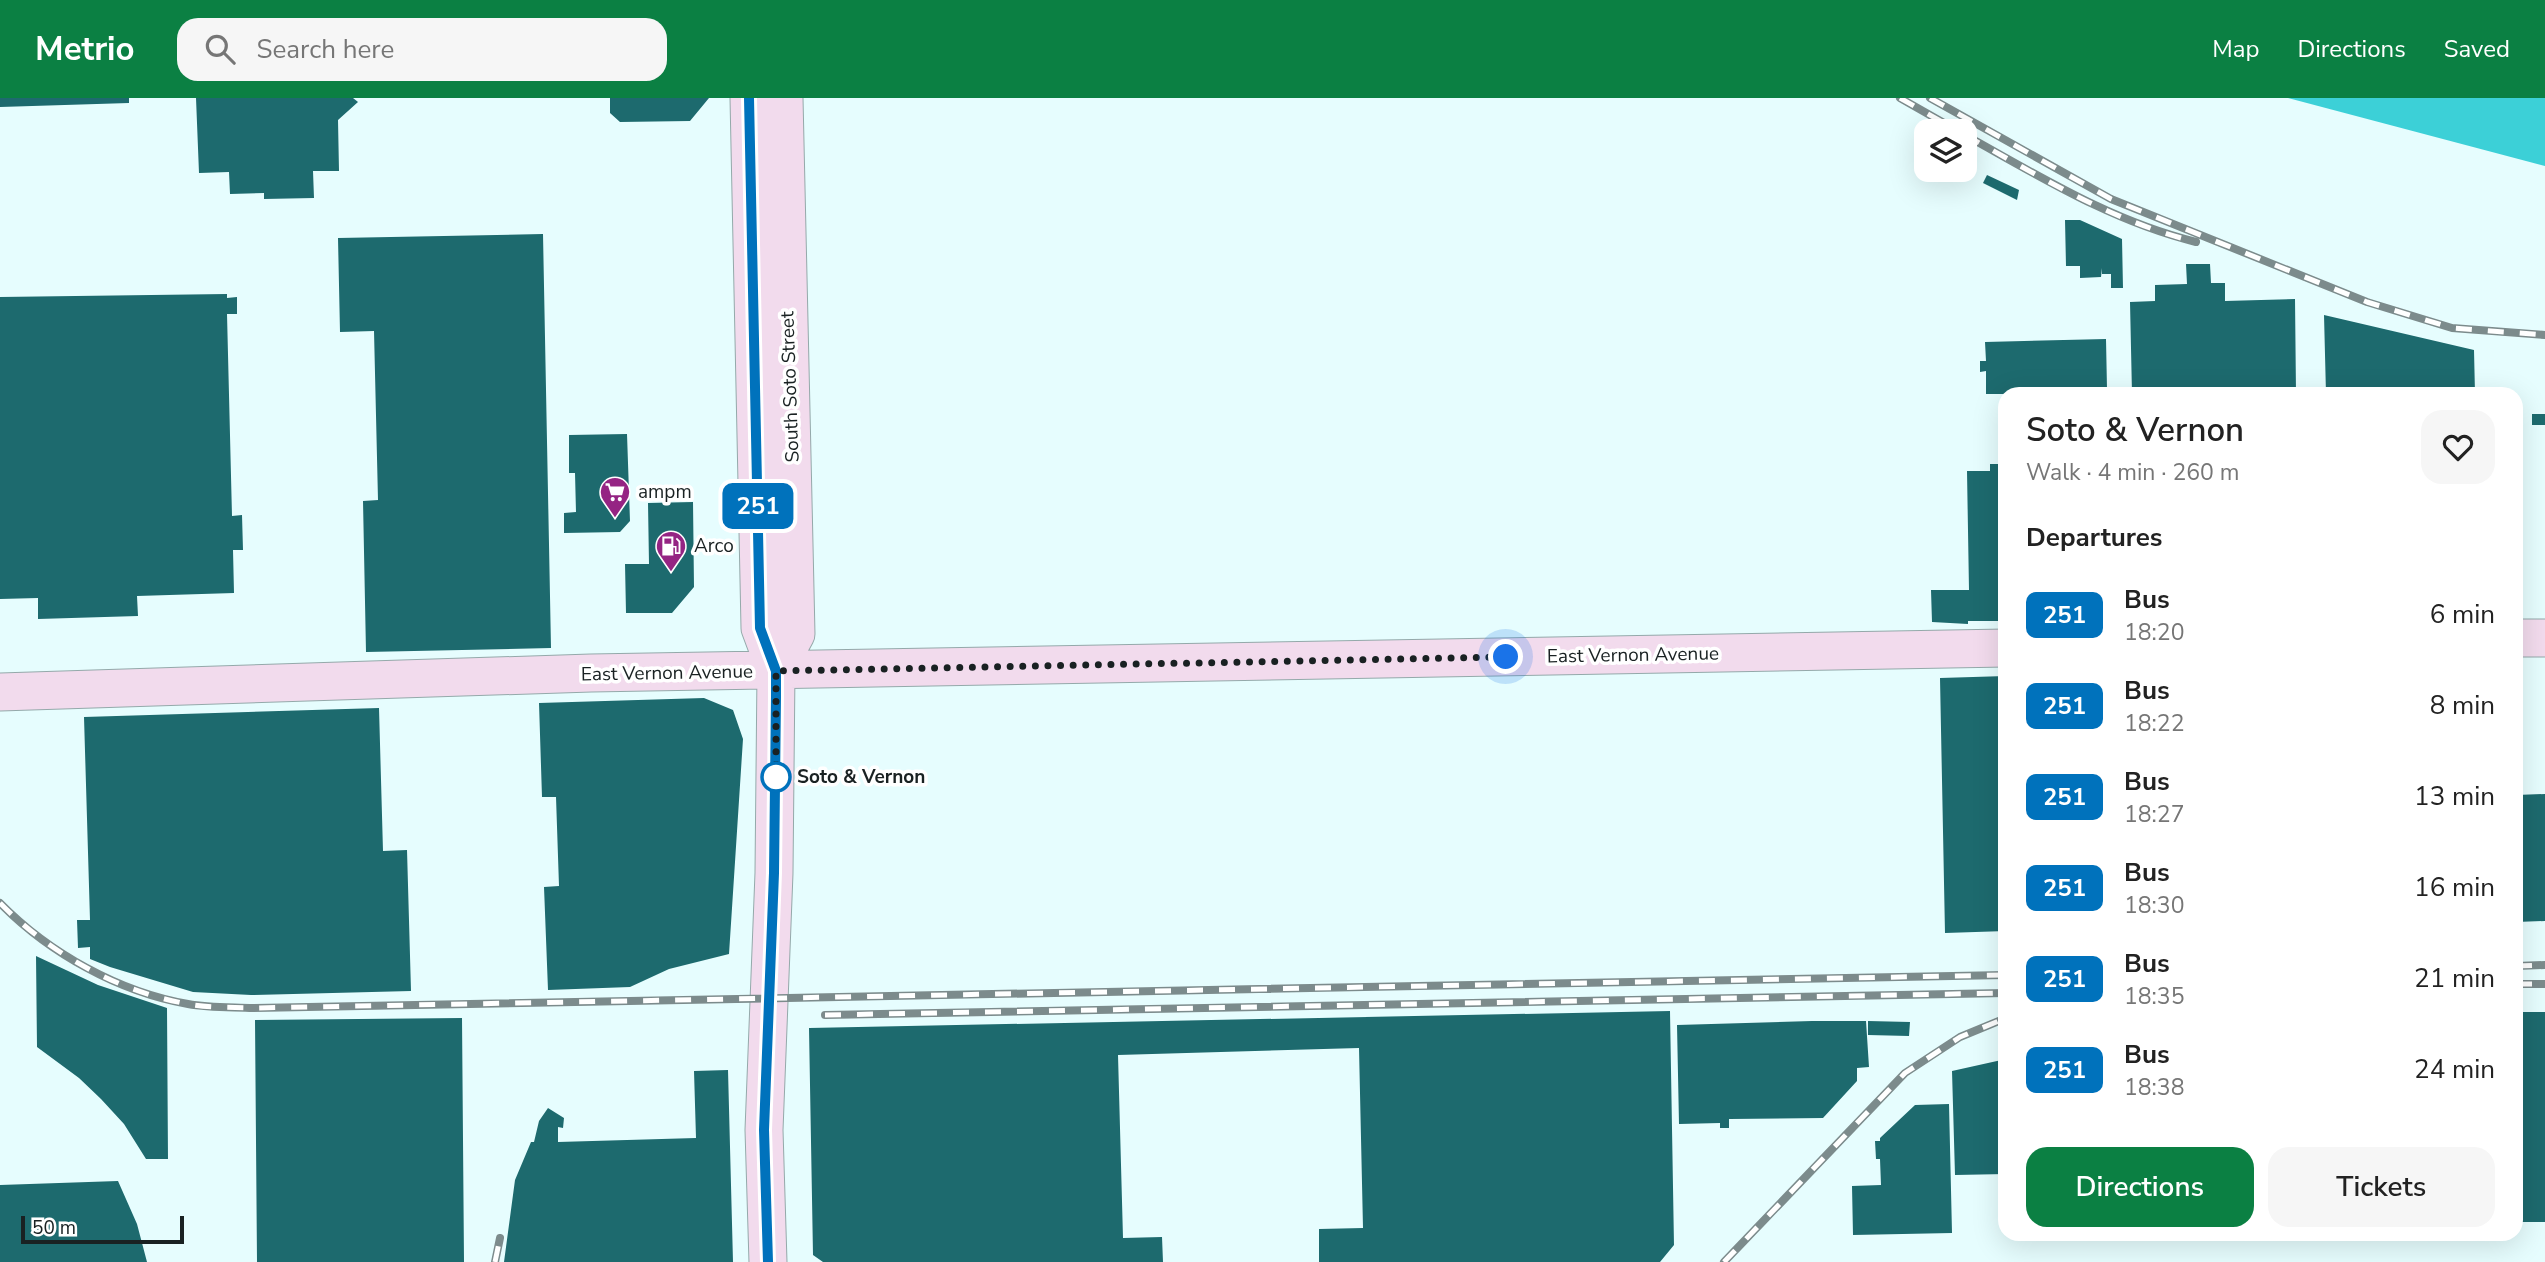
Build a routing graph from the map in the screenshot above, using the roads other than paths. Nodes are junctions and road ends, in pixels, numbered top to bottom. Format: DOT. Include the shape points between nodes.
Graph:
graph roads {
  1 [pos="748,98"];
  2 [pos="784,98"];
  3 [pos="748,176"];
  4 [pos="786,177"];
  5 [pos="2523,638"];
  6 [pos="2545,638"];
  7 [pos="1998,648"];
  8 [pos="776,671"];
  9 [pos="0,692"];
  10 [pos="768,1262"];
  1 -- 3 [label="street, South Soto Street"];
  2 -- 4 [label="street, South Soto Street"];
  3 -- 4 [label="street"];
  3 -- 8 [label="street, South Soto Street" via="760,628"];
  4 -- 8 [label="street, South Soto Street" via="796,634"];
  5 -- 6 [label="street"];
  7 -- 8 [label="street, East Vernon Avenue"];
  8 -- 9 [label="street, East Vernon Avenue"];
  8 -- 10 [label="street, South Soto Street" via="764,1130"];
}
